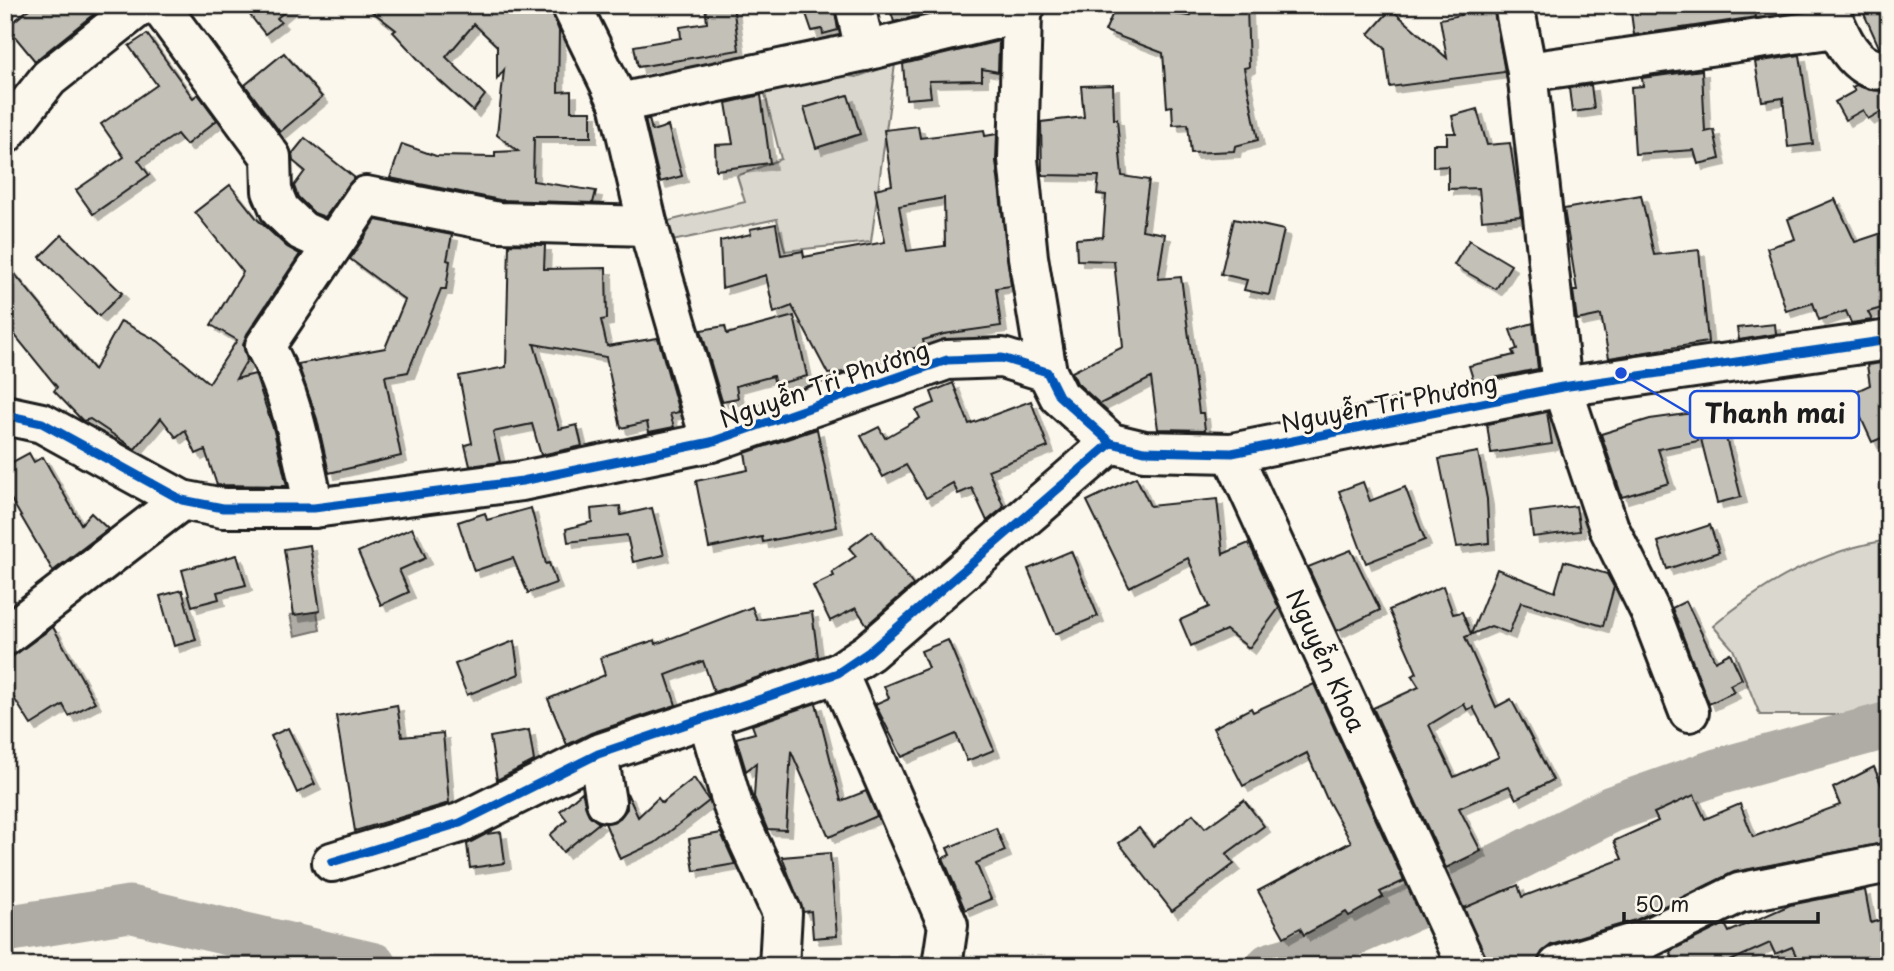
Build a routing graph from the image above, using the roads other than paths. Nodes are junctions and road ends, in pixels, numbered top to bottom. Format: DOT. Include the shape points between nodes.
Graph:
graph roads {
  1 [pos="141,5"];
  2 [pos="159,5"];
  3 [pos="571,5"];
  4 [pos="855,5"];
  5 [pos="1514,5"];
  6 [pos="1024,9"];
  7 [pos="1832,16"];
  8 [pos="865,51"];
  9 [pos="1889,69"];
  10 [pos="1528,72"];
  11 [pos="619,103"];
  12 [pos="5,134"];
  13 [pos="648,226"];
  14 [pos="331,244"];
  15 [pos="1889,340"];
  16 [pos="1047,372"];
  17 [pos="1562,387"];
  18 [pos="5,415"];
  19 [pos="711,442"];
  20 [pos="1111,443"];
  21 [pos="1232,453"];
  22 [pos="182,500"];
  23 [pos="314,508"];
  24 [pos="5,636"];
  25 [pos="838,673"];
  26 [pos="1689,712"];
  27 [pos="708,717"];
  28 [pos="598,754"];
  29 [pos="607,802"];
  30 [pos="332,862"];
  31 [pos="1889,863"];
  32 [pos="1650,953"];
  33 [pos="779,966"];
  34 [pos="942,966"];
  35 [pos="1466,966"];
  36 [pos="1558,966"];
  1 -- 12 [label="street" via="48,78"];
  2 -- 14 [label="street" via="271,157 272,191 280,211 302,231"];
  3 -- 11 [label="street"];
  4 -- 8 [label="street"];
  5 -- 10 [label="street"];
  6 -- 8 [label="street"];
  6 -- 16 [label="street" via="1018,159"];
  7 -- 9 [label="street" via="1862,65 1877,72"];
  7 -- 10 [label="street"];
  8 -- 11 [label="street"];
  10 -- 17 [label="street"];
  11 -- 13 [label="street"];
  13 -- 14 [label="street" via="498,222 366,196"];
  13 -- 19 [label="street"];
  14 -- 23 [label="street" via="265,346 283,380"];
  15 -- 17 [label="street, Nguyễn Tri Phương"];
  16 -- 19 [label="street, Nguyễn Tri Phương" via="1002,358 947,360"];
  16 -- 20 [label="street, Nguyễn Tri Phương" via="1059,396"];
  17 -- 21 [label="street, Nguyễn Tri Phương"];
  17 -- 26 [label="street" via="1609,528 1650,611"];
  18 -- 22 [label="street, Nguyễn Tri Phương" via="42,423"];
  19 -- 23 [label="street, Nguyễn Tri Phương" via="522,481"];
  20 -- 21 [label="street, Nguyễn Tri Phương" via="1143,452"];
  20 -- 25 [label="street" via="870,652"];
  21 -- 35 [label="street, Nguyễn Khoa"];
  22 -- 23 [label="street, Nguyễn Tri Phương" via="223,508"];
  22 -- 24 [label="street"];
  25 -- 27 [label="street"];
  25 -- 34 [label="street" via="948,925"];
  27 -- 28 [label="street"];
  27 -- 33 [label="street" via="734,809 782,913"];
  28 -- 29 [label="street"];
  28 -- 30 [label="street" via="460,824"];
  31 -- 32 [label="street" via="1739,893"];
  32 -- 36 [label="street"];
}
